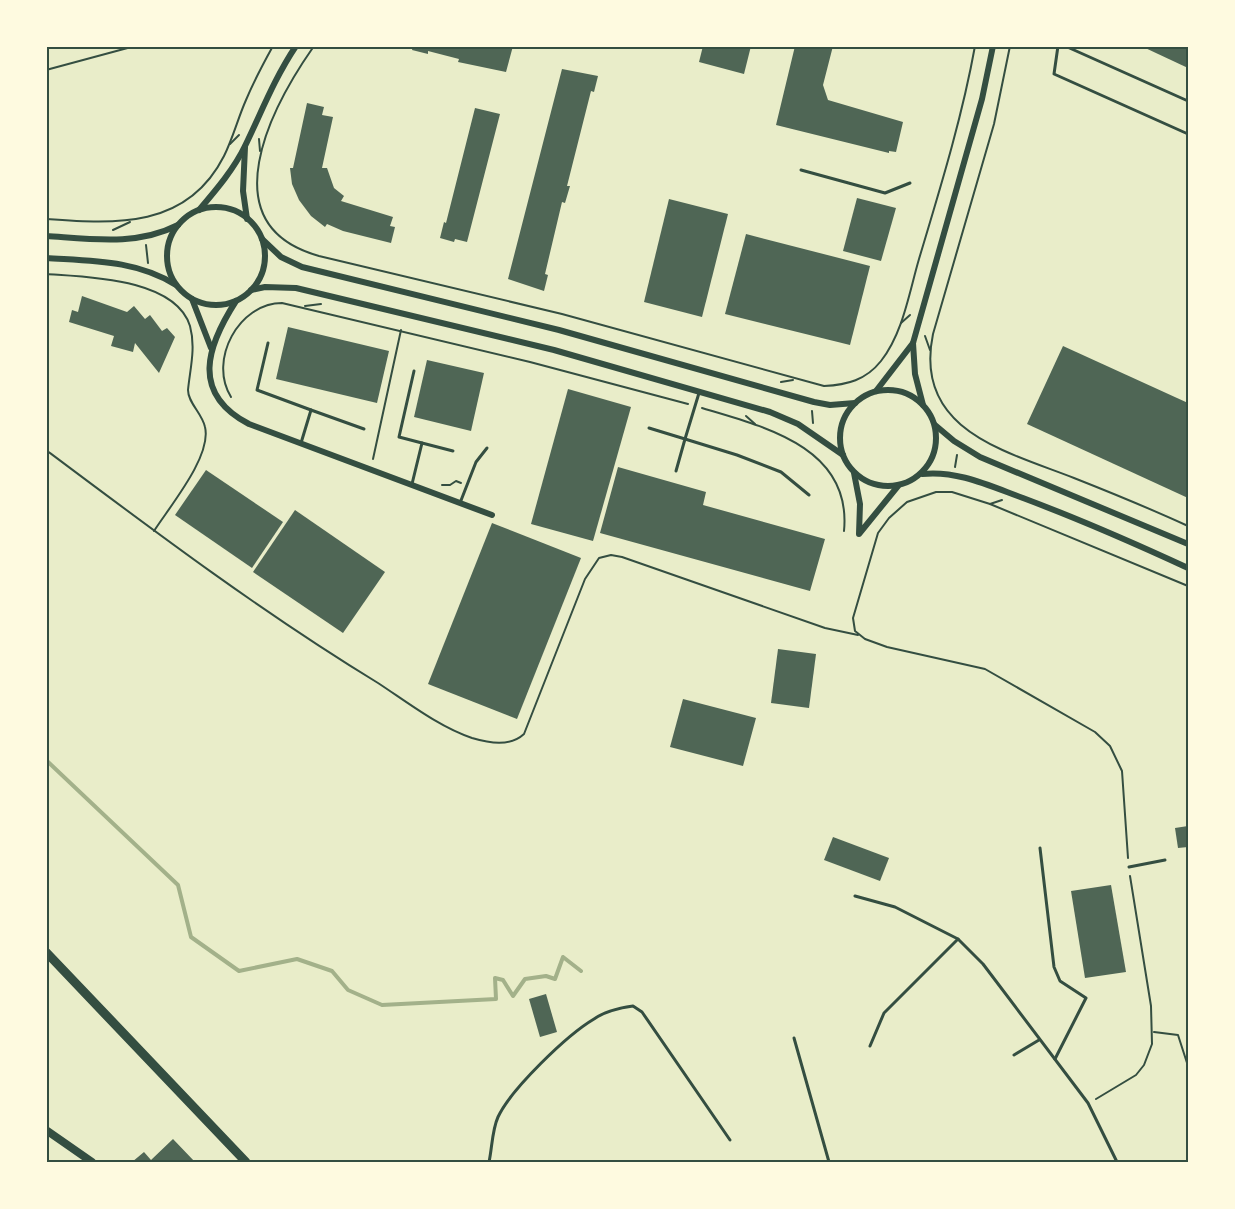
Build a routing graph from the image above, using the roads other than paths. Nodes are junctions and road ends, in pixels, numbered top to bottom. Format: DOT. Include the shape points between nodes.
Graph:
graph roads {
  1 [pos="296,46"];
  2 [pos="993,46"];
  3 [pos="1058,46"];
  4 [pos="1065,46"];
  5 [pos="1188,101"];
  6 [pos="1188,134"];
  7 [pos="245,146"];
  8 [pos="801,170"];
  9 [pos="910,183"];
  10 [pos="198,210"];
  11 [pos="248,219"];
  12 [pos="178,224"];
  13 [pos="46,236"];
  14 [pos="262,239"];
  15 [pos="46,258"];
  16 [pos="177,285"];
  17 [pos="251,290"];
  18 [pos="191,297"];
  19 [pos="236,301"];
  20 [pos="268,343"];
  21 [pos="913,344"];
  22 [pos="211,348"];
  23 [pos="414,371"];
  24 [pos="700,391"];
  25 [pos="875,392"];
  26 [pos="855,403"];
  27 [pos="923,405"];
  28 [pos="311,410"];
  29 [pos="935,424"];
  30 [pos="649,428"];
  31 [pos="364,429"];
  32 [pos="686,439"];
  33 [pos="301,443"];
  34 [pos="422,443"];
  35 [pos="487,448"];
  36 [pos="453,451"];
  37 [pos="843,455"];
  38 [pos="676,471"];
  39 [pos="853,471"];
  40 [pos="922,474"];
  41 [pos="412,484"];
  42 [pos="898,486"];
  43 [pos="809,495"];
  44 [pos="460,503"];
  45 [pos="492,515"];
  46 [pos="1188,544"];
  47 [pos="1188,568"];
  48 [pos="1040,848"];
  49 [pos="1165,860"];
  50 [pos="1129,867"];
  51 [pos="855,896"];
  52 [pos="958,939"];
  53 [pos="46,952"];
  54 [pos="794,1038"];
  55 [pos="1039,1040"];
  56 [pos="870,1046"];
  57 [pos="1014,1055"];
  58 [pos="1054,1059"];
  59 [pos="46,1130"];
  60 [pos="730,1140"];
  61 [pos="92,1162"];
  62 [pos="246,1162"];
  63 [pos="489,1162"];
  64 [pos="829,1162"];
  65 [pos="1117,1162"];
  1 -- 7 [label="street" via="260,107"];
  2 -- 21 [label="street" via="976,122"];
  3 -- 6 [label="lane" via="1054,74"];
  4 -- 5 [label="lane"];
  7 -- 10 [label="street"];
  7 -- 11 [label="street" via="243,191"];
  8 -- 9 [label="lane" via="885,193"];
  10 -- 11 [label="street" via="230,210"];
  10 -- 12 [label="street"];
  11 -- 14 [label="street"];
  12 -- 13 [label="street" via="145,238"];
  12 -- 16 [label="street" via="168,251 169,268"];
  14 -- 17 [label="street" via="262,274"];
  14 -- 26 [label="street" via="289,261 559,330 814,402"];
  15 -- 16 [label="street" via="147,269"];
  16 -- 18 [label="street"];
  17 -- 19 [label="street"];
  17 -- 24 [label="street" via="284,287 554,350"];
  18 -- 19 [label="street" via="207,304"];
  18 -- 22 [label="street"];
  19 -- 22 [label="street"];
  20 -- 28 [label="lane" via="257,390"];
  21 -- 25 [label="street"];
  21 -- 27 [label="street"];
  22 -- 33 [label="street" via="209,373 225,406 249,424"];
  23 -- 34 [label="lane" via="399,437"];
  24 -- 32 [label="lane"];
  24 -- 37 [label="street" via="770,412 809,430"];
  25 -- 26 [label="street"];
  25 -- 27 [label="street" via="897,391"];
  26 -- 37 [label="street" via="843,422"];
  27 -- 29 [label="street"];
  28 -- 31 [label="lane"];
  28 -- 33 [label="lane"];
  29 -- 40 [label="street" via="934,455"];
  29 -- 46 [label="street" via="962,447 995,464"];
  30 -- 32 [label="lane"];
  32 -- 38 [label="lane"];
  32 -- 43 [label="lane" via="781,472"];
  33 -- 41 [label="street"];
  34 -- 36 [label="lane"];
  34 -- 41 [label="lane"];
  35 -- 44 [label="lane" via="476,462"];
  37 -- 39 [label="street"];
  39 -- 42 [label="street" via="879,486"];
  39 -- 42 [label="street" via="860,504 859,534"];
  40 -- 42 [label="street"];
  40 -- 47 [label="street" via="954,475 1046,507"];
  41 -- 44 [label="street"];
  44 -- 45 [label="street"];
  48 -- 58 [label="lane" via="1054,967 1060,981 1086,998"];
  49 -- 50 [label="lane"];
  51 -- 52 [label="lane" via="905,912"];
  52 -- 55 [label="lane" via="982,964"];
  52 -- 56 [label="lane" via="884,1013"];
  53 -- 62 [label="main road"];
  54 -- 64 [label="lane"];
  55 -- 57 [label="lane"];
  55 -- 58 [label="lane"];
  58 -- 65 [label="lane" via="1088,1104"];
  59 -- 61 [label="street"];
  60 -- 63 [label="lane" via="642,1012 633,1006 594,1018 558,1047 513,1095 498,1118"];
}
